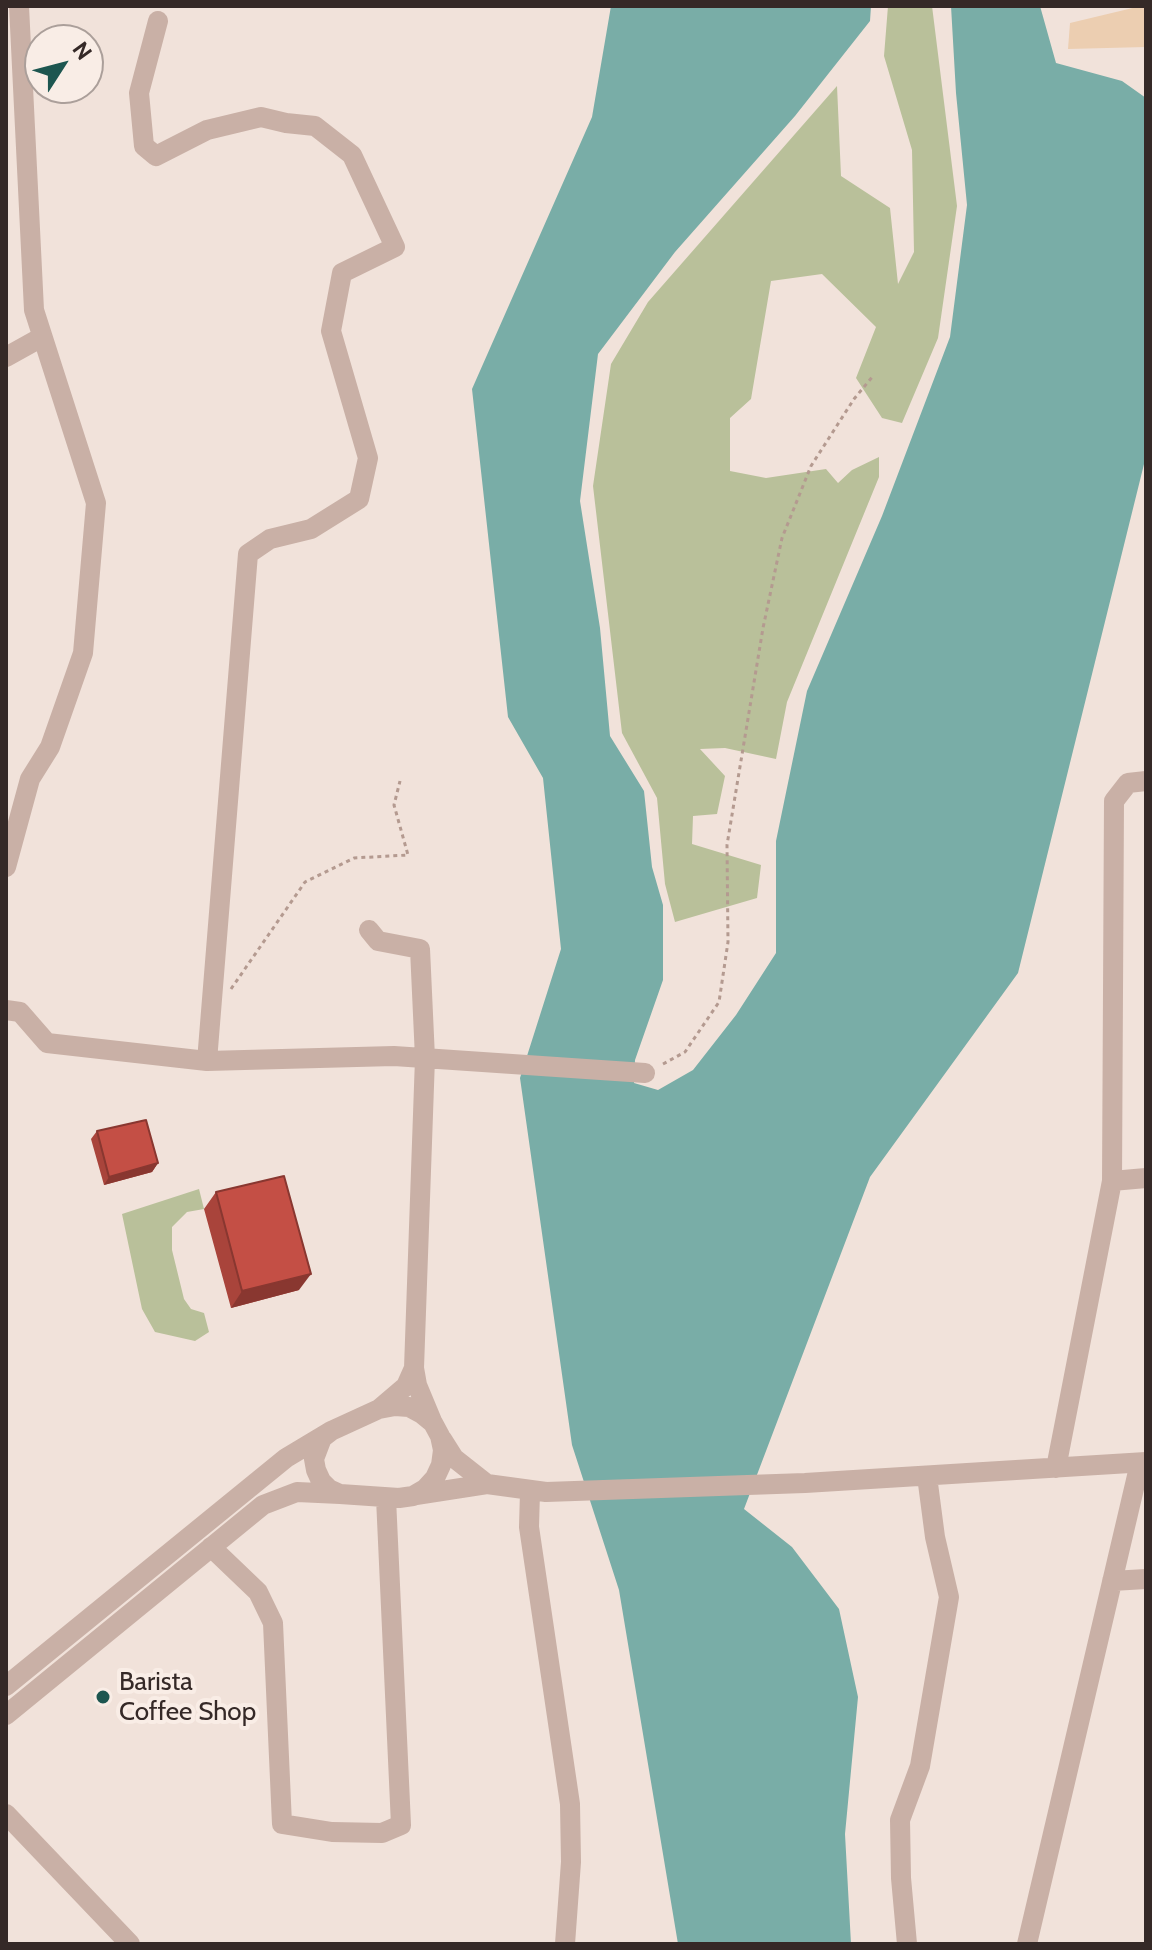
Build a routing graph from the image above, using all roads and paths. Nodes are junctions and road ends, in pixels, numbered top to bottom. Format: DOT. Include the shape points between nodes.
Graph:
graph roads {
  1 [pos="19,6"];
  2 [pos="158,21"];
  3 [pos="42,337"];
  4 [pos="6,357"];
  5 [pos="873,376"];
  6 [pos="400,781"];
  7 [pos="1146,781"];
  8 [pos="6,867"];
  9 [pos="369,930"];
  10 [pos="6,1010"];
  11 [pos="211,1018"];
  12 [pos="425,1058"];
  13 [pos="207,1061"];
  14 [pos="645,1073"];
  15 [pos="1146,1178"];
  16 [pos="1112,1181"];
  17 [pos="414,1368"];
  18 [pos="379,1409"];
  19 [pos="436,1430"];
  20 [pos="331,1431"];
  21 [pos="1143,1463"];
  22 [pos="1056,1468"];
  23 [pos="927,1476"];
  24 [pos="487,1484"];
  25 [pos="538,1492"];
  26 [pos="340,1494"];
  27 [pos="413,1496"];
  28 [pos="386,1498"];
  29 [pos="211,1547"];
  30 [pos="1146,1579"];
  31 [pos="1112,1581"];
  32 [pos="6,1686"];
  33 [pos="6,1715"];
  34 [pos="6,1814"];
  35 [pos="130,1944"];
  36 [pos="565,1944"];
  37 [pos="907,1944"];
  38 [pos="1027,1944"];
  1 -- 3 [label="street" via="34,310"];
  2 -- 11 [label="street" via="139,93 144,146 156,156 207,130 261,117 315,126 352,155 395,247 342,273 331,331 368,458 359,499 311,529 270,539 248,554"];
  3 -- 4 [label="street"];
  3 -- 8 [label="street" via="96,503 83,653 50,747 30,779"];
  5 -- 14 [label="path" via="811,466 782,538 727,845 728,942 719,1002 685,1052"];
  6 -- 11 [label="path" via="394,805 408,855 354,858 305,882"];
  7 -- 16 [label="street" via="1128,783 1114,801"];
  9 -- 12 [label="street" via="378,941 420,949"];
  10 -- 13 [label="street" via="20,1012 47,1043"];
  11 -- 13 [label="street"];
  12 -- 13 [label="street"];
  12 -- 14 [label="street"];
  12 -- 17 [label="street"];
  15 -- 16 [label="street"];
  16 -- 22 [label="street"];
  17 -- 18 [label="street" via="406,1386"];
  17 -- 19 [label="street"];
  18 -- 19 [label="street" via="409,1407"];
  18 -- 20 [label="street"];
  19 -- 24 [label="street" via="454,1458"];
  19 -- 27 [label="street" via="443,1450 441,1465 435,1478"];
  20 -- 26 [label="street" via="317,1448 316,1470 329,1489"];
  20 -- 32 [label="street" via="286,1458"];
  21 -- 22 [label="street"];
  21 -- 31 [label="street"];
  22 -- 23 [label="street"];
  23 -- 25 [label="street"];
  23 -- 37 [label="street" via="949,1597 920,1766 900,1820"];
  24 -- 25 [label="street"];
  24 -- 27 [label="street"];
  25 -- 36 [label="street" via="529,1527 570,1804"];
  26 -- 28 [label="street"];
  26 -- 29 [label="street" via="297,1492 280,1497"];
  27 -- 28 [label="street"];
  28 -- 29 [label="street" via="401,1825 382,1833 282,1824 273,1623 258,1592"];
  29 -- 33 [label="street"];
  30 -- 31 [label="street"];
  31 -- 38 [label="street"];
  34 -- 35 [label="street"];
}
